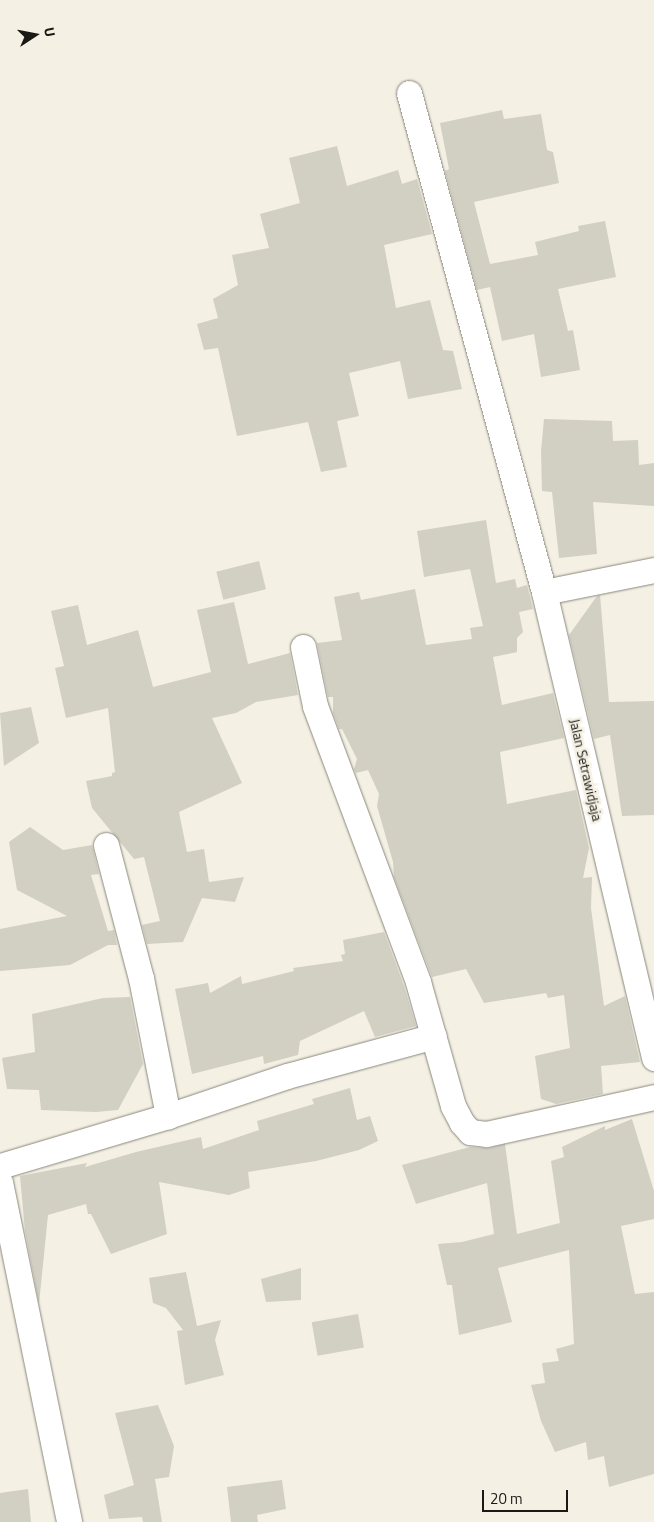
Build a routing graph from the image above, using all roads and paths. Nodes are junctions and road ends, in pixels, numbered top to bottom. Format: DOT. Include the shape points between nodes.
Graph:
graph roads {
  1 [pos="409,93"];
  2 [pos="654,570"];
  3 [pos="544,592"];
  4 [pos="303,647"];
  5 [pos="106,846"];
  6 [pos="434,1036"];
  7 [pos="654,1058"];
  8 [pos="654,1097"];
  9 [pos="168,1116"];
  10 [pos="0,1166"];
  11 [pos="0,1182"];
  12 [pos="69,1522"];
  1 -- 3 [label="street, Jalan Setrawidjaja"];
  2 -- 3 [label="street"];
  3 -- 7 [label="street, Jalan Setrawidjaja"];
  4 -- 6 [label="street" via="315,706 416,974"];
  5 -- 9 [label="street" via="141,978"];
  6 -- 8 [label="street" via="453,1106 470,1132 486,1134"];
  6 -- 9 [label="street" via="288,1076"];
  9 -- 10 [label="street"];
  11 -- 12 [label="street"];
}
